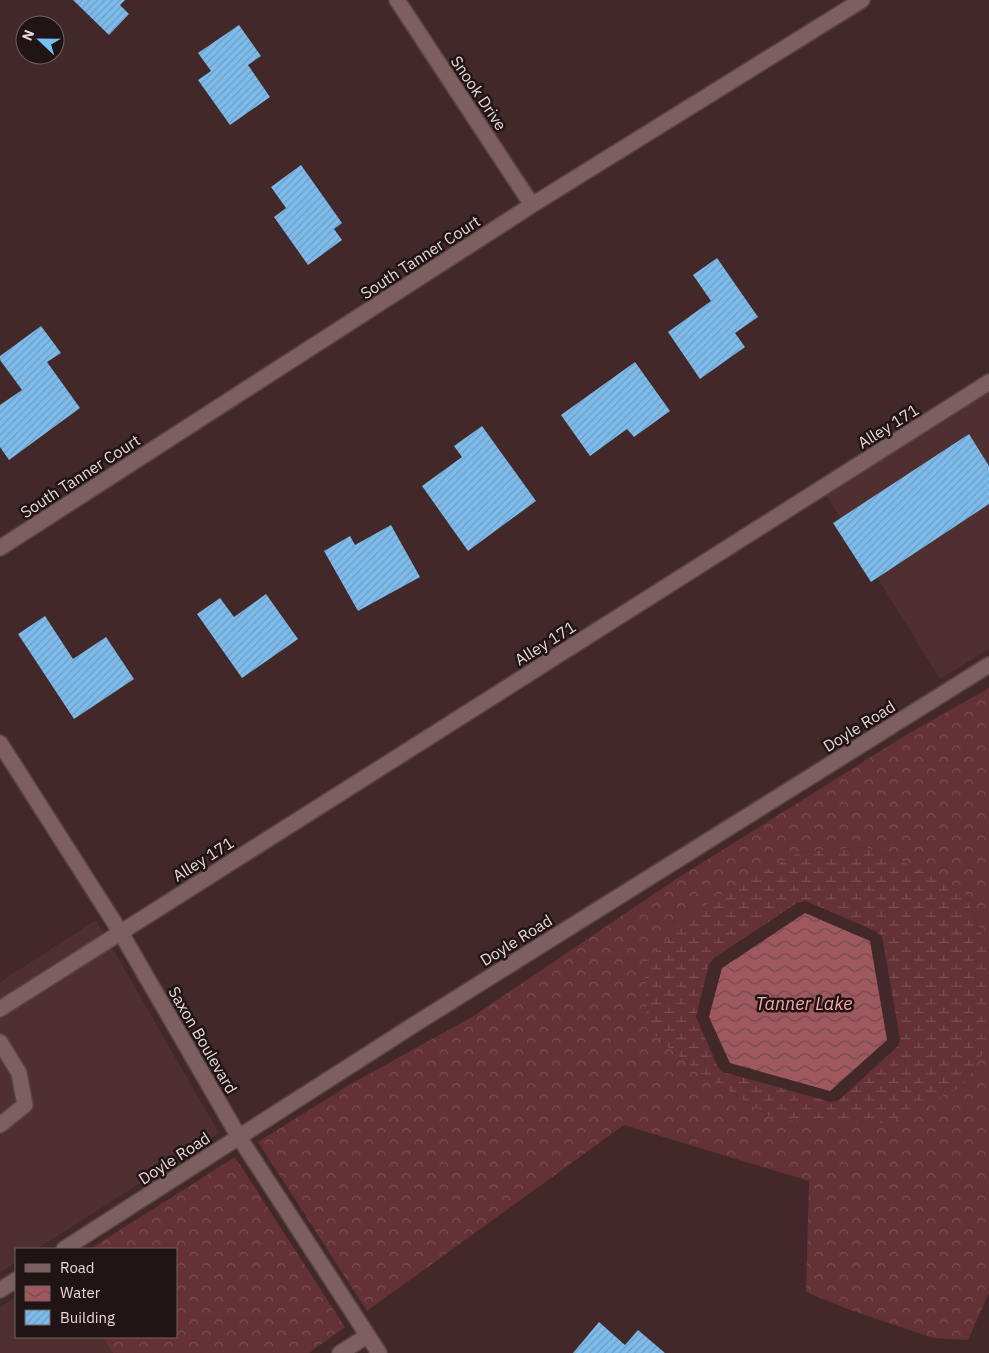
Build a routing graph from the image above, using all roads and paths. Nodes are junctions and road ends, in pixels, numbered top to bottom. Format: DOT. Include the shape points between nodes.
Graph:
graph roads {
  1 [pos="397,0"];
  2 [pos="862,0"];
  3 [pos="532,205"];
  4 [pos="989,382"];
  5 [pos="0,548"];
  6 [pos="989,665"];
  7 [pos="0,743"];
  8 [pos="121,933"];
  9 [pos="0,1010"];
  10 [pos="0,1042"];
  11 [pos="0,1125"];
  12 [pos="239,1137"];
  13 [pos="66,1248"];
  14 [pos="15,1281"];
  15 [pos="0,1290"];
  16 [pos="367,1336"];
  17 [pos="340,1353"];
  18 [pos="378,1353"];
  1 -- 3 [label="main road, Snook Drive"];
  2 -- 3 [label="main road, South Tanner Court"];
  3 -- 5 [label="main road, South Tanner Court"];
  4 -- 8 [label="main road, Alley 171"];
  6 -- 12 [label="main road, Doyle Road"];
  7 -- 8 [label="main road, Saxon Boulevard"];
  8 -- 9 [label="main road, Alley 171"];
  8 -- 12 [label="main road, Saxon Boulevard"];
  10 -- 11 [label="main road" via="19,1073 25,1106"];
  12 -- 13 [label="main road, Doyle Road"];
  12 -- 16 [label="main road, Saxon Boulevard"];
  14 -- 15 [label="main road"];
  16 -- 17 [label="main road"];
  16 -- 18 [label="main road, Saxon Boulevard"];
}
